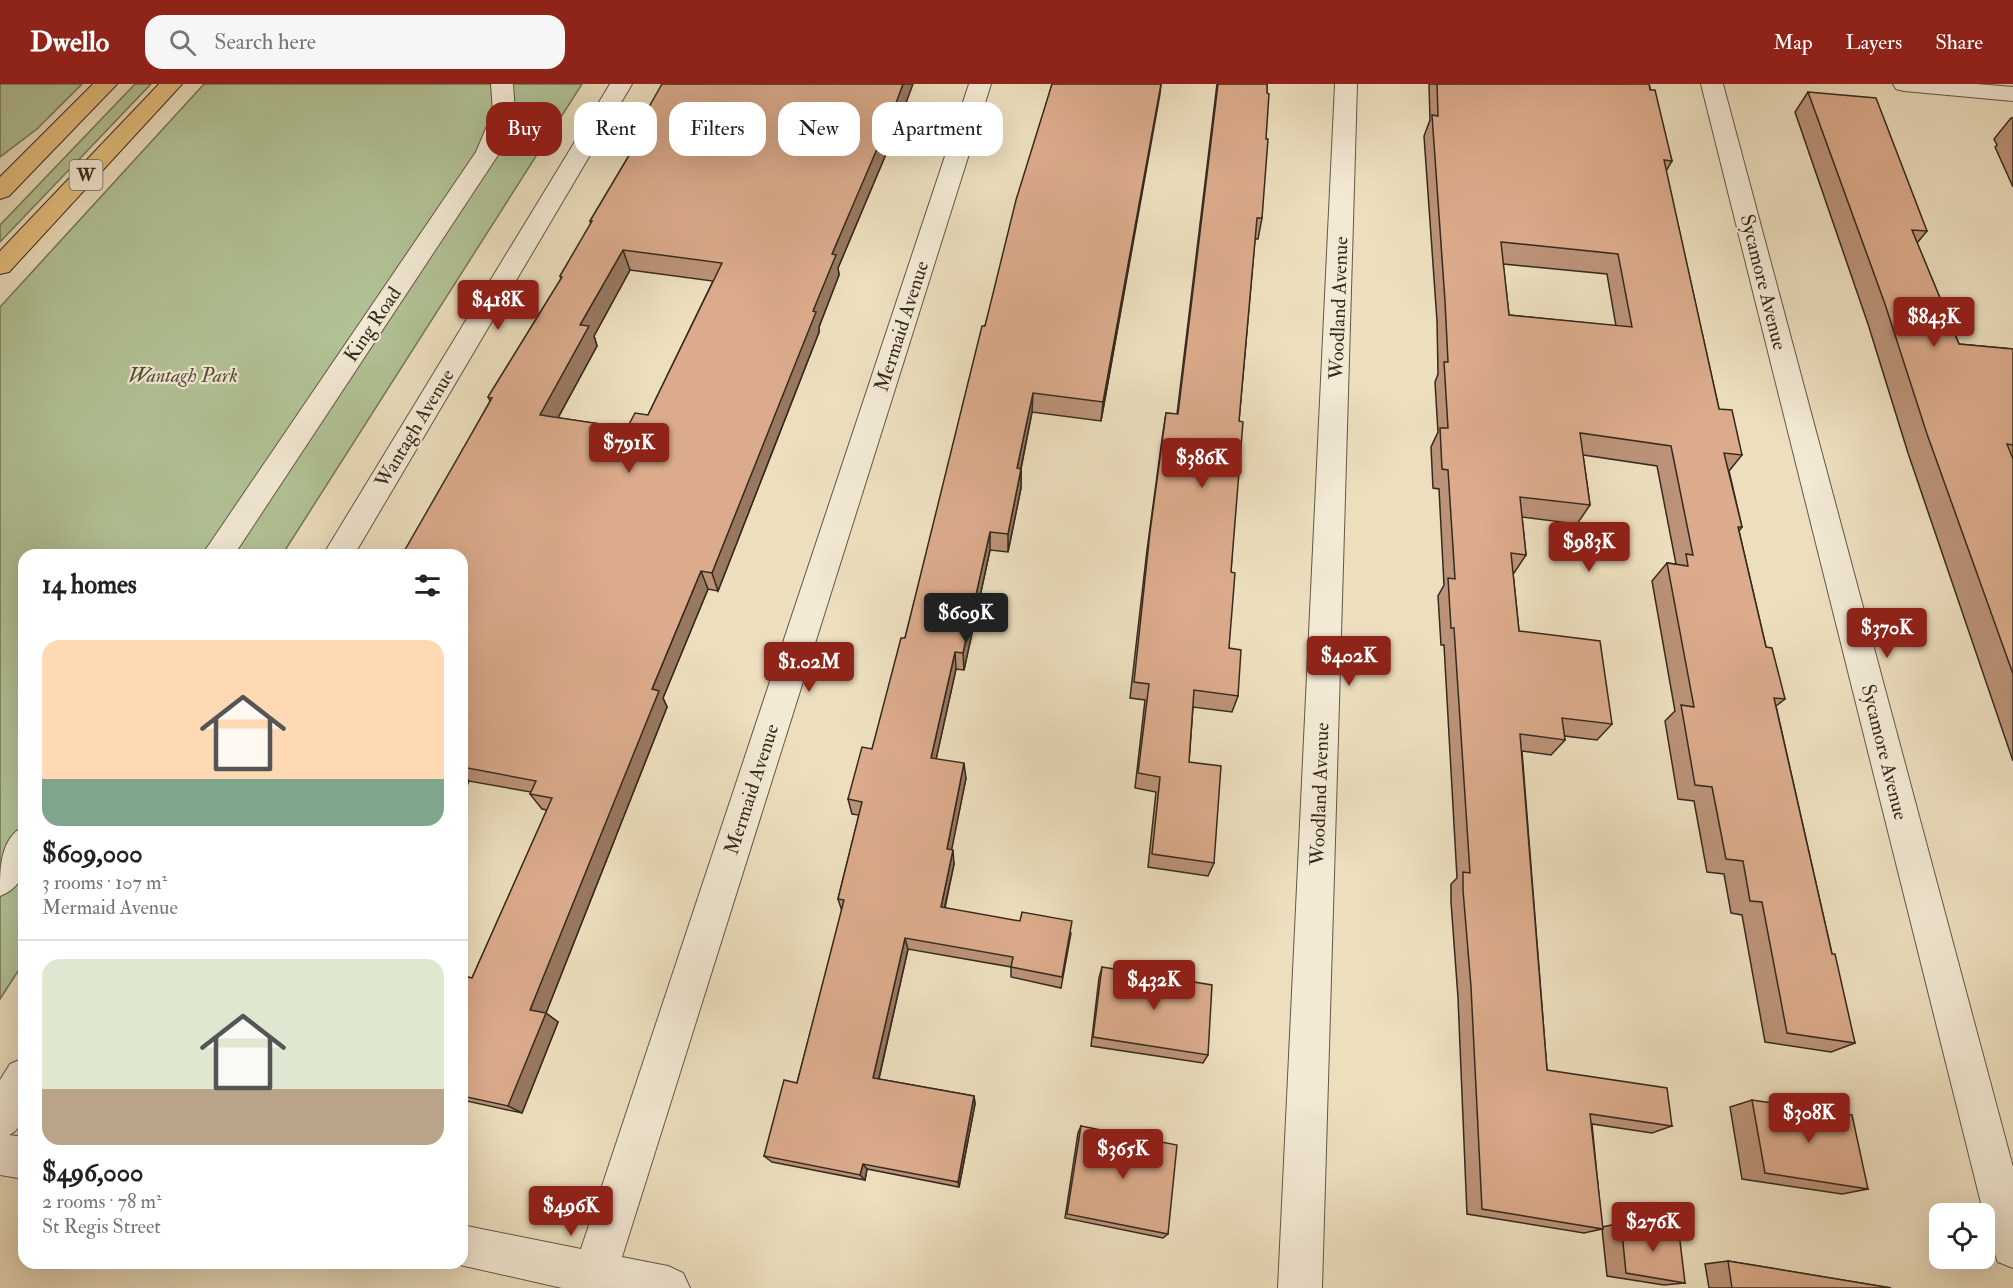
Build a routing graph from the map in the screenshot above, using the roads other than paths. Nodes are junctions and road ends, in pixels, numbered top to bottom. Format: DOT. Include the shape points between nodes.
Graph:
graph roads {
  1 [pos="106,84"];
  2 [pos="171,84"];
  3 [pos="502,84"];
  4 [pos="621,84"];
  5 [pos="980,84"];
  6 [pos="1347,84"];
  7 [pos="1712,84"];
  8 [pos="1904,84"];
  9 [pos="2013,94"];
  10 [pos="0,191"];
  11 [pos="0,266"];
  12 [pos="221,549"];
  13 [pos="342,549"];
  14 [pos="18,852"];
  15 [pos="0,879"];
  16 [pos="18,1088"];
  17 [pos="0,1118"];
  18 [pos="0,1154"];
  19 [pos="18,1157"];
  20 [pos="2013,1247"];
  21 [pos="468,1248"];
  22 [pos="592,1280"];
  23 [pos="669,1288"];
  24 [pos="1300,1288"];
  1 -- 10 [label="highway, W"];
  2 -- 11 [label="highway, W"];
  3 -- 12 [label="street, King Road" via="504,112 488,152"];
  4 -- 13 [label="street, Wantagh Avenue"];
  5 -- 22 [label="street, Mermaid Avenue"];
  6 -- 24 [label="street, Woodland Avenue"];
  7 -- 20 [label="street, Sycamore Avenue"];
  8 -- 9 [label="street"];
  14 -- 15 [label="street"];
  16 -- 17 [label="street"];
  18 -- 19 [label="street"];
  21 -- 22 [label="street"];
  22 -- 23 [label="street"];
}
